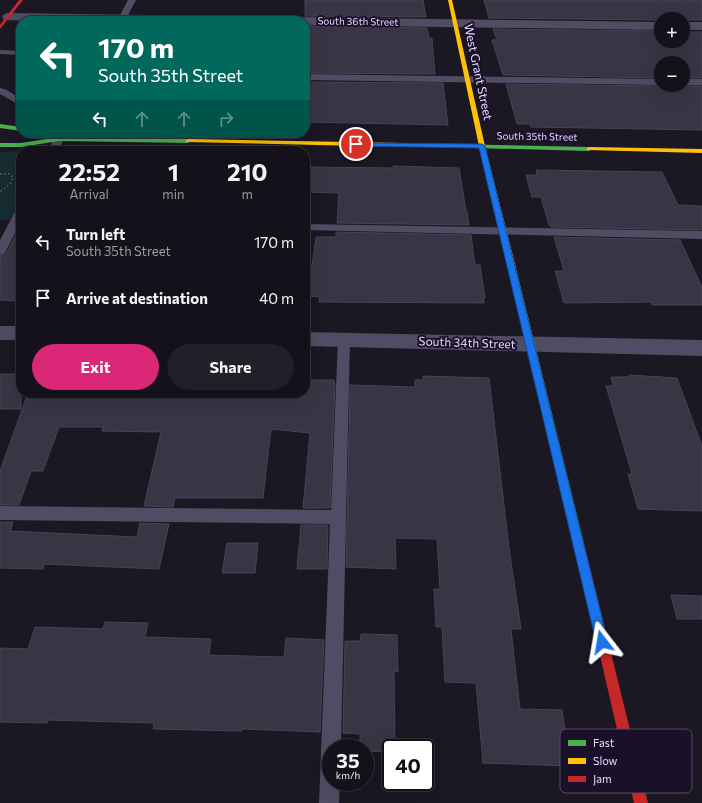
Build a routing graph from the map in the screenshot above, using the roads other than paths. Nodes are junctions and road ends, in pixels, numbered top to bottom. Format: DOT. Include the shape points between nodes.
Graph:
graph roads {
  1 [pos="21,0"];
  2 [pos="132,0"];
  3 [pos="450,0"];
  4 [pos="124,16"];
  5 [pos="8,17"];
  6 [pos="16,17"];
  7 [pos="310,21"];
  8 [pos="455,22"];
  9 [pos="654,26"];
  10 [pos="690,26"];
  11 [pos="702,26"];
  12 [pos="0,28"];
  13 [pos="0,52"];
  14 [pos="16,53"];
  15 [pos="310,77"];
  16 [pos="466,79"];
  17 [pos="654,82"];
  18 [pos="690,82"];
  19 [pos="702,82"];
  20 [pos="0,92"];
  21 [pos="16,100"];
  22 [pos="0,126"];
  23 [pos="16,128"];
  24 [pos="51,138"];
  25 [pos="144,138"];
  26 [pos="1,145"];
  27 [pos="482,146"];
  28 [pos="702,151"];
  29 [pos="16,223"];
  30 [pos="310,227"];
  31 [pos="502,231"];
  32 [pos="702,235"];
  33 [pos="0,251"];
  34 [pos="0,333"];
  35 [pos="16,333"];
  36 [pos="310,339"];
  37 [pos="344,339"];
  38 [pos="531,345"];
  39 [pos="702,348"];
  40 [pos="0,513"];
  41 [pos="338,517"];
  42 [pos="623,729"];
  43 [pos="331,739"];
  44 [pos="329,791"];
  45 [pos="639,793"];
  46 [pos="329,803"];
  47 [pos="641,803"];
  1 -- 5 [label="street"];
  2 -- 4 [label="lane"];
  3 -- 8 [label="street, West Grant Street"];
  5 -- 6 [label="street, South 36th Street"];
  5 -- 12 [label="street"];
  7 -- 8 [label="street, South 36th Street"];
  8 -- 9 [label="street, South 36th Street"];
  8 -- 16 [label="street, West Grant Street"];
  10 -- 11 [label="street"];
  13 -- 14 [label="lane"];
  15 -- 16 [label="lane"];
  16 -- 17 [label="lane"];
  16 -- 27 [label="street, West Grant Street"];
  18 -- 19 [label="lane"];
  20 -- 21 [label="lane"];
  22 -- 23 [label="street"];
  24 -- 26 [label="street, South 35th Street" via="21,145"];
  25 -- 27 [label="street, South 35th Street"];
  27 -- 28 [label="street, South 35th Street"];
  27 -- 31 [label="street, West Grant Street"];
  29 -- 33 [label="lane"];
  30 -- 31 [label="lane"];
  31 -- 32 [label="lane"];
  31 -- 38 [label="street, West Grant Street"];
  34 -- 35 [label="street"];
  36 -- 37 [label="street, South 34th Street"];
  37 -- 38 [label="street, South 34th Street"];
  37 -- 41 [label="lane"];
  38 -- 39 [label="street, South 34th Street"];
  38 -- 42 [label="street, West Grant Street"];
  40 -- 41 [label="lane"];
  41 -- 43 [label="lane"];
  44 -- 46 [label="lane"];
  45 -- 47 [label="street, West Grant Street"];
}
